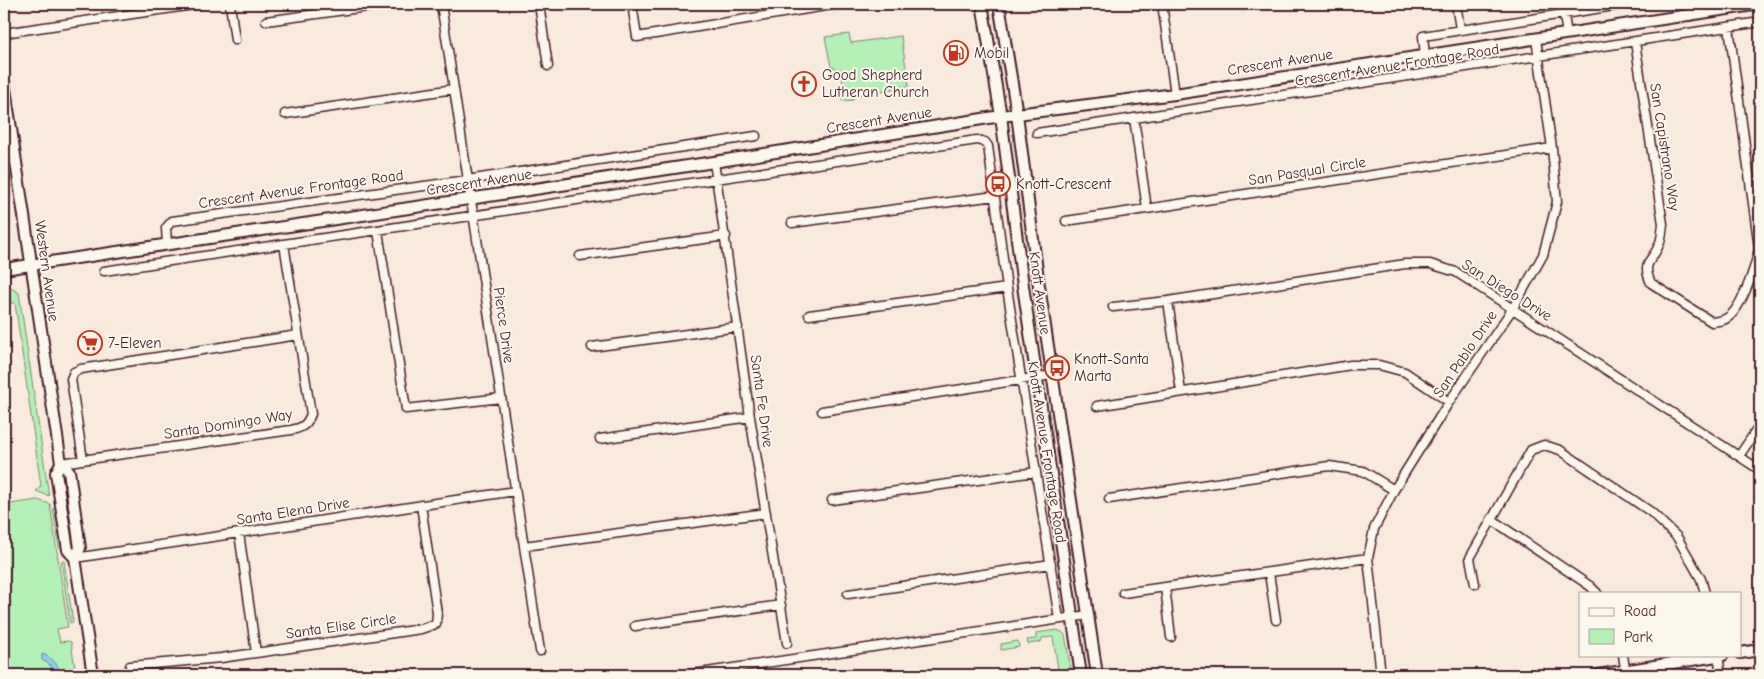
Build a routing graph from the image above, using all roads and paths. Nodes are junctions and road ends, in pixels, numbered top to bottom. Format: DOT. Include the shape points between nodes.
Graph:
graph roads {
  1 [pos="200,4"];
  2 [pos="230,4"];
  3 [pos="388,4"];
  4 [pos="441,4"];
  5 [pos="539,4"];
  6 [pos="632,4"];
  7 [pos="838,4"];
  8 [pos="982,4"];
  9 [pos="999,4"];
  10 [pos="1162,4"];
  11 [pos="1456,4"];
  12 [pos="1562,4"];
  13 [pos="1627,4"];
  14 [pos="1760,4"];
  15 [pos="1563,13"];
  16 [pos="266,21"];
  17 [pos="1760,22"];
  18 [pos="1729,27"];
  19 [pos="1460,29"];
  20 [pos="4,33"];
  21 [pos="1567,34"];
  22 [pos="1536,39"];
  23 [pos="235,40"];
  24 [pos="1635,42"];
  25 [pos="1425,55"];
  26 [pos="1539,57"];
  27 [pos="548,66"];
  28 [pos="4,82"];
  29 [pos="454,89"];
  30 [pos="1175,94"];
  31 [pos="285,114"];
  32 [pos="1017,114"];
  33 [pos="1001,116"];
  34 [pos="1134,118"];
  35 [pos="1038,133"];
  36 [pos="756,136"];
  37 [pos="1552,148"];
  38 [pos="714,162"];
  39 [pos="467,180"];
  40 [pos="717,180"];
  41 [pos="995,196"];
  42 [pos="470,198"];
  43 [pos="1146,209"];
  44 [pos="473,216"];
  45 [pos="1066,221"];
  46 [pos="792,223"];
  47 [pos="378,231"];
  48 [pos="726,236"];
  49 [pos="167,244"];
  50 [pos="284,244"];
  51 [pos="580,256"];
  52 [pos="31,265"];
  53 [pos="4,269"];
  54 [pos="104,271"];
  55 [pos="1007,288"];
  56 [pos="1168,301"];
  57 [pos="1113,308"];
  58 [pos="1513,308"];
  59 [pos="810,315"];
  60 [pos="738,327"];
  61 [pos="298,336"];
  62 [pos="592,347"];
  63 [pos="1052,375"];
  64 [pos="1037,377"];
  65 [pos="1022,380"];
  66 [pos="1181,392"];
  67 [pos="501,398"];
  68 [pos="1449,402"];
  69 [pos="1097,406"];
  70 [pos="822,411"];
  71 [pos="750,417"];
  72 [pos="1760,425"];
  73 [pos="600,439"];
  74 [pos="1739,456"];
  75 [pos="84,460"];
  76 [pos="61,464"];
  77 [pos="1760,470"];
  78 [pos="1036,472"];
  79 [pos="1394,490"];
  80 [pos="515,491"];
  81 [pos="1109,499"];
  82 [pos="832,500"];
  83 [pos="421,505"];
  84 [pos="766,513"];
  85 [pos="1491,518"];
  86 [pos="239,533"];
  87 [pos="524,546"];
  88 [pos="75,558"];
  89 [pos="1368,558"];
  90 [pos="1051,564"];
  91 [pos="1269,573"];
  92 [pos="1475,584"];
  93 [pos="1165,587"];
  94 [pos="1597,592"];
  95 [pos="1705,592"];
  96 [pos="1123,593"];
  97 [pos="848,594"];
  98 [pos="782,605"];
  99 [pos="1088,615"];
  100 [pos="1072,617"];
  101 [pos="1059,619"];
  102 [pos="1276,620"];
  103 [pos="635,626"];
  104 [pos="1171,637"];
  105 [pos="787,643"];
  106 [pos="1760,650"];
  107 [pos="540,651"];
  108 [pos="256,652"];
  109 [pos="1742,653"];
  110 [pos="1623,656"];
  111 [pos="1718,656"];
  112 [pos="130,666"];
  113 [pos="1626,673"];
  114 [pos="701,674"];
  115 [pos="93,675"];
  116 [pos="686,675"];
  117 [pos="1081,675"];
  118 [pos="1097,675"];
  119 [pos="1381,675"];
  120 [pos="1598,675"];
  121 [pos="1721,675"];
  1 -- 20 [label="street"];
  2 -- 23 [label="street"];
  3 -- 16 [label="street"];
  4 -- 29 [label="street, Pierce Drive"];
  5 -- 27 [label="street"];
  6 -- 7 [label="street" via="636,37"];
  8 -- 33 [label="main road, Knott Avenue"];
  9 -- 32 [label="main road, Knott Avenue"];
  10 -- 30 [label="street"];
  11 -- 19 [label="street"];
  12 -- 15 [label="street"];
  13 -- 15 [label="street, Crescent Avenue Frontage Road"];
  14 -- 21 [label="main road, Crescent Avenue"];
  15 -- 19 [label="street, Crescent Avenue Frontage Road"];
  15 -- 21 [label="street"];
  17 -- 18 [label="street, Crescent Avenue Frontage Road"];
  18 -- 24 [label="street, Crescent Avenue Frontage Road"];
  18 -- 24 [label="street, San Capistrano Way" via="1759,248 1747,288 1732,314 1719,321 1712,322 1651,283 1647,274 1647,266 1660,245 1663,224"];
  19 -- 25 [label="street, Crescent Avenue Frontage Road" via="1423,36"];
  21 -- 22 [label="main road, Crescent Avenue"];
  22 -- 25 [label="main road, Crescent Avenue"];
  22 -- 26 [label="street, San Pablo Drive"];
  24 -- 26 [label="street, Crescent Avenue Frontage Road"];
  25 -- 30 [label="main road, Crescent Avenue"];
  26 -- 34 [label="street, Crescent Avenue Frontage Road"];
  26 -- 37 [label="street, San Pablo Drive"];
  28 -- 52 [label="main road, Western Avenue"];
  29 -- 31 [label="street"];
  29 -- 39 [label="street, Pierce Drive"];
  30 -- 32 [label="main road, Crescent Avenue"];
  32 -- 33 [label="main road, Crescent Avenue"];
  32 -- 63 [label="main road, Knott Avenue"];
  33 -- 38 [label="main road, Crescent Avenue"];
  33 -- 64 [label="main road, Knott Avenue"];
  34 -- 35 [label="street, Crescent Avenue Frontage Road"];
  34 -- 43 [label="street"];
  36 -- 39 [label="street, Crescent Avenue Frontage Road"];
  37 -- 43 [label="street, San Pasqual Circle"];
  37 -- 58 [label="street, San Pablo Drive" via="1557,202 1543,255"];
  38 -- 40 [label="street, Santa Fe Drive"];
  38 -- 42 [label="main road, Crescent Avenue"];
  39 -- 42 [label="street, Pierce Drive"];
  39 -- 49 [label="street, Crescent Avenue Frontage Road" via="172,221 166,228"];
  40 -- 41 [label="street, Knott Avenue Frontage Road" via="977,140 988,146"];
  40 -- 44 [label="street"];
  40 -- 48 [label="street, Santa Fe Drive"];
  41 -- 46 [label="street"];
  41 -- 55 [label="street, Knott Avenue Frontage Road"];
  42 -- 44 [label="street, Pierce Drive"];
  42 -- 49 [label="main road, Crescent Avenue"];
  43 -- 45 [label="street, San Pasqual Circle"];
  44 -- 47 [label="street"];
  44 -- 67 [label="street, Pierce Drive"];
  47 -- 50 [label="street"];
  47 -- 67 [label="street" via="406,409"];
  48 -- 51 [label="street"];
  48 -- 60 [label="street, Santa Fe Drive"];
  49 -- 52 [label="main road, Crescent Avenue"];
  50 -- 54 [label="street"];
  50 -- 61 [label="street, Santa Domingo Way"];
  52 -- 53 [label="main road, Crescent Avenue"];
  52 -- 76 [label="main road, Western Avenue"];
  55 -- 59 [label="street"];
  55 -- 65 [label="street, Knott Avenue Frontage Road"];
  56 -- 57 [label="street, San Diego Drive"];
  56 -- 58 [label="street, San Diego Drive" via="1405,264 1430,264 1456,272"];
  56 -- 66 [label="street"];
  58 -- 68 [label="street, San Pablo Drive"];
  58 -- 74 [label="street, San Diego Drive"];
  60 -- 62 [label="street"];
  60 -- 71 [label="street, Santa Fe Drive"];
  61 -- 75 [label="street, Santa Domingo Way" via="311,414 308,423 300,428"];
  61 -- 75 [label="street" via="74,372 71,379"];
  63 -- 64 [label="street"];
  63 -- 99 [label="main road, Knott Avenue"];
  64 -- 65 [label="street"];
  64 -- 100 [label="main road, Knott Avenue"];
  65 -- 70 [label="street"];
  65 -- 78 [label="street, Knott Avenue Frontage Road"];
  66 -- 68 [label="street" via="1351,365 1379,364 1405,372"];
  66 -- 69 [label="street"];
  67 -- 80 [label="street, Pierce Drive"];
  68 -- 79 [label="street, San Pablo Drive"];
  71 -- 73 [label="street"];
  71 -- 84 [label="street, Santa Fe Drive"];
  72 -- 74 [label="street"];
  74 -- 77 [label="street, San Diego Drive"];
  75 -- 76 [label="street, Santa Domingo Way"];
  76 -- 88 [label="main road, Western Avenue" via="69,472 80,548"];
  78 -- 82 [label="street"];
  78 -- 90 [label="street, Knott Avenue Frontage Road"];
  79 -- 81 [label="street" via="1363,472 1328,466"];
  79 -- 89 [label="street, San Pablo Drive" via="1374,529"];
  80 -- 83 [label="street, Santa Elena Drive"];
  80 -- 87 [label="street, Pierce Drive"];
  83 -- 86 [label="street, Santa Elena Drive"];
  83 -- 108 [label="street, Santa Elise Circle" via="436,624 421,629"];
  84 -- 87 [label="street"];
  84 -- 98 [label="street, Santa Fe Drive"];
  85 -- 92 [label="street" via="1470,558"];
  85 -- 94 [label="street"];
  85 -- 95 [label="street" via="1531,450 1544,445 1560,450 1651,512 1677,537 1701,578"];
  86 -- 88 [label="street, Santa Elena Drive"];
  86 -- 108 [label="street"];
  87 -- 107 [label="street, Pierce Drive"];
  88 -- 115 [label="main road, Western Avenue"];
  89 -- 91 [label="street"];
  89 -- 119 [label="street, San Pablo Drive"];
  90 -- 97 [label="street"];
  90 -- 101 [label="street, Knott Avenue Frontage Road"];
  91 -- 93 [label="street"];
  91 -- 102 [label="street"];
  93 -- 96 [label="street"];
  93 -- 104 [label="street"];
  98 -- 103 [label="street"];
  98 -- 105 [label="street, Santa Fe Drive"];
  99 -- 100 [label="street"];
  99 -- 118 [label="main road, Knott Avenue"];
  100 -- 101 [label="street"];
  100 -- 117 [label="main road, Knott Avenue"];
  101 -- 114 [label="street"];
  106 -- 109 [label="main road"];
  108 -- 112 [label="street, Santa Elise Circle"];
  110 -- 113 [label="street"];
  111 -- 113 [label="main road"];
  111 -- 121 [label="street"];
  113 -- 120 [label="main road"];
  114 -- 116 [label="street"];
}
